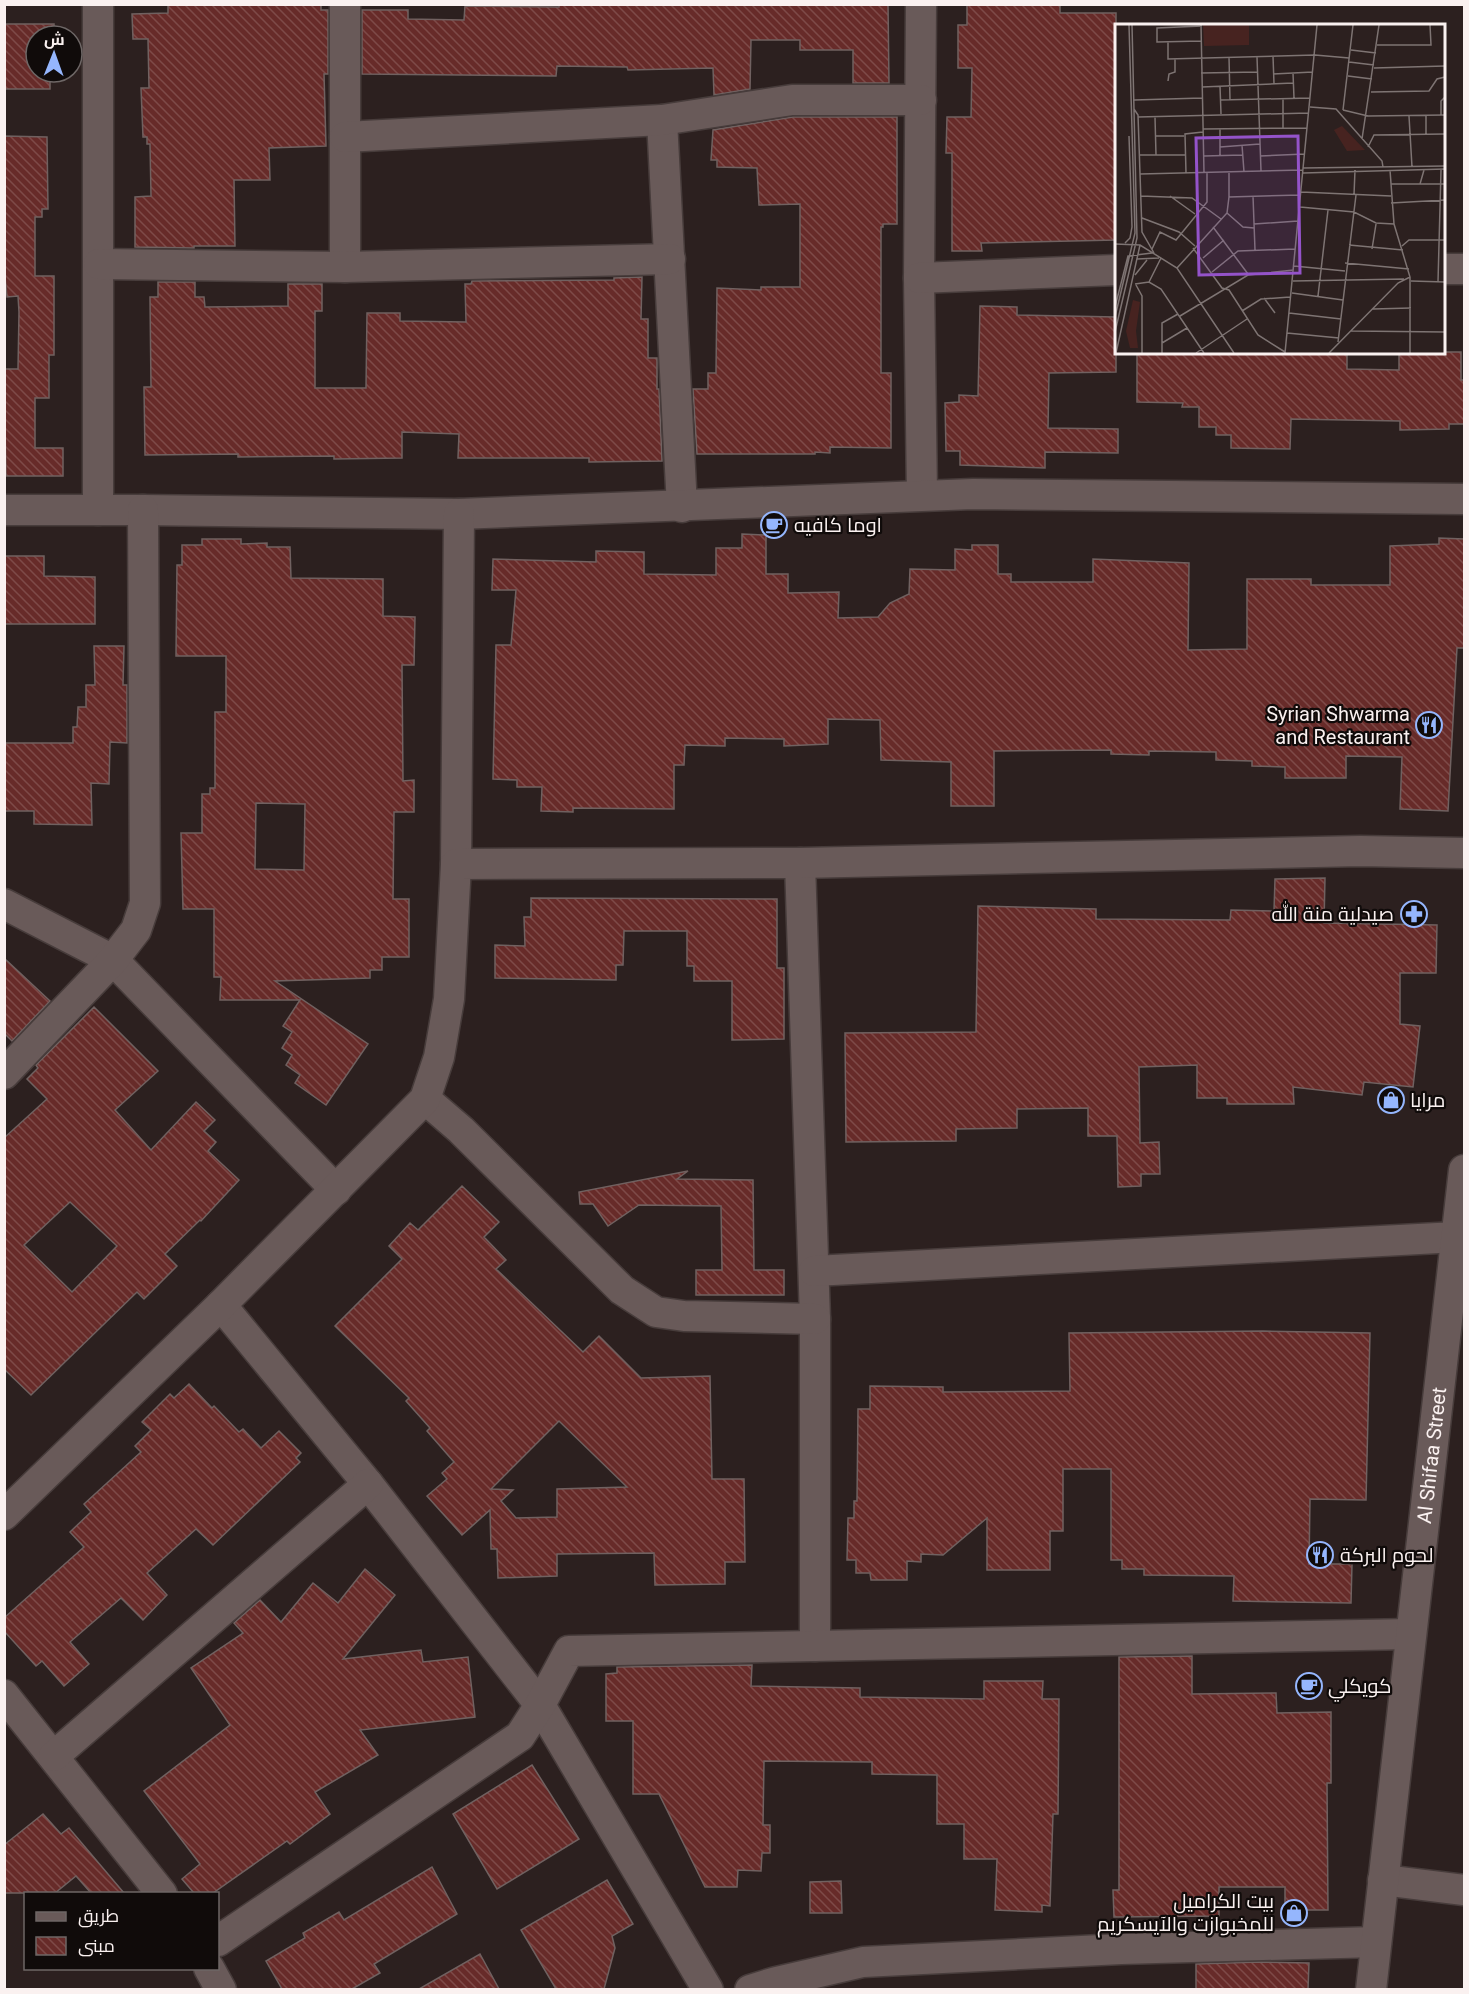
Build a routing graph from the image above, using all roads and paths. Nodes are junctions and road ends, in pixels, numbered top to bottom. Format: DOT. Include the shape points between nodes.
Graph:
graph roads {
  1 [pos="98,4"];
  2 [pos="345,4"];
  3 [pos="921,4"];
  4 [pos="921,100"];
  5 [pos="662,120"];
  6 [pos="345,137"];
  7 [pos="670,259"];
  8 [pos="99,264"];
  9 [pos="345,267"];
  10 [pos="1445,269"];
  11 [pos="1464,269"];
  12 [pos="1115,270"];
  13 [pos="920,278"];
  14 [pos="922,495"];
  15 [pos="1464,499"];
  16 [pos="682,507"];
  17 [pos="4,510"];
  18 [pos="98,510"];
  19 [pos="143,510"];
  20 [pos="459,514"];
  21 [pos="1464,854"];
  22 [pos="800,863"];
  23 [pos="456,864"];
  24 [pos="4,904"];
  25 [pos="113,960"];
  26 [pos="4,1074"];
  27 [pos="425,1099"];
  28 [pos="1464,1170"];
  29 [pos="336,1190"];
  30 [pos="1457,1237"];
  31 [pos="814,1271"];
  32 [pos="221,1305"];
  33 [pos="815,1319"];
  34 [pos="368,1484"];
  35 [pos="4,1515"];
  36 [pos="1411,1634"];
  37 [pos="814,1646"];
  38 [pos="4,1695"];
  39 [pos="540,1705"];
  40 [pos="54,1756"];
  41 [pos="1383,1880"];
  42 [pos="1464,1890"];
  43 [pos="161,1892"];
  44 [pos="219,1940"];
  45 [pos="1376,1942"];
  46 [pos="210,1970"];
  47 [pos="221,1989"];
  48 [pos="708,1989"];
  49 [pos="750,1989"];
  50 [pos="1371,1989"];
  1 -- 8 [label="street"];
  2 -- 6 [label="street"];
  3 -- 4 [label="street"];
  4 -- 5 [label="street" via="792,100"];
  4 -- 13 [label="street"];
  5 -- 6 [label="street"];
  5 -- 7 [label="street"];
  6 -- 9 [label="street"];
  7 -- 9 [label="street"];
  7 -- 16 [label="street"];
  8 -- 9 [label="street"];
  8 -- 18 [label="street"];
  10 -- 11 [label="street"];
  12 -- 13 [label="street"];
  13 -- 14 [label="street"];
  14 -- 15 [label="street"];
  14 -- 16 [label="street"];
  16 -- 20 [label="street"];
  17 -- 18 [label="street"];
  18 -- 19 [label="street"];
  19 -- 20 [label="street"];
  19 -- 25 [label="street" via="145,903 136,930"];
  20 -- 23 [label="street"];
  21 -- 22 [label="street" via="1348,851"];
  22 -- 23 [label="street"];
  22 -- 31 [label="street"];
  23 -- 27 [label="street" via="449,999"];
  24 -- 25 [label="street"];
  25 -- 26 [label="street"];
  25 -- 29 [label="street"];
  27 -- 29 [label="street"];
  27 -- 33 [label="street" via="622,1290 656,1312"];
  28 -- 30 [label="street, Al Shifaa Street"];
  29 -- 32 [label="street"];
  30 -- 31 [label="street"];
  30 -- 36 [label="street, Al Shifaa Street"];
  31 -- 33 [label="street"];
  32 -- 34 [label="street"];
  32 -- 35 [label="street"];
  33 -- 37 [label="street"];
  34 -- 39 [label="street"];
  34 -- 40 [label="street"];
  36 -- 37 [label="street"];
  36 -- 41 [label="street, Al Shifaa Street"];
  37 -- 39 [label="street" via="569,1651"];
  38 -- 40 [label="street"];
  39 -- 44 [label="street" via="520,1736"];
  39 -- 48 [label="street"];
  40 -- 43 [label="street"];
  41 -- 42 [label="street"];
  41 -- 45 [label="street, Al Shifaa Street"];
  45 -- 49 [label="street" via="863,1962"];
  45 -- 50 [label="street, Al Shifaa Street"];
  46 -- 47 [label="street"];
}
